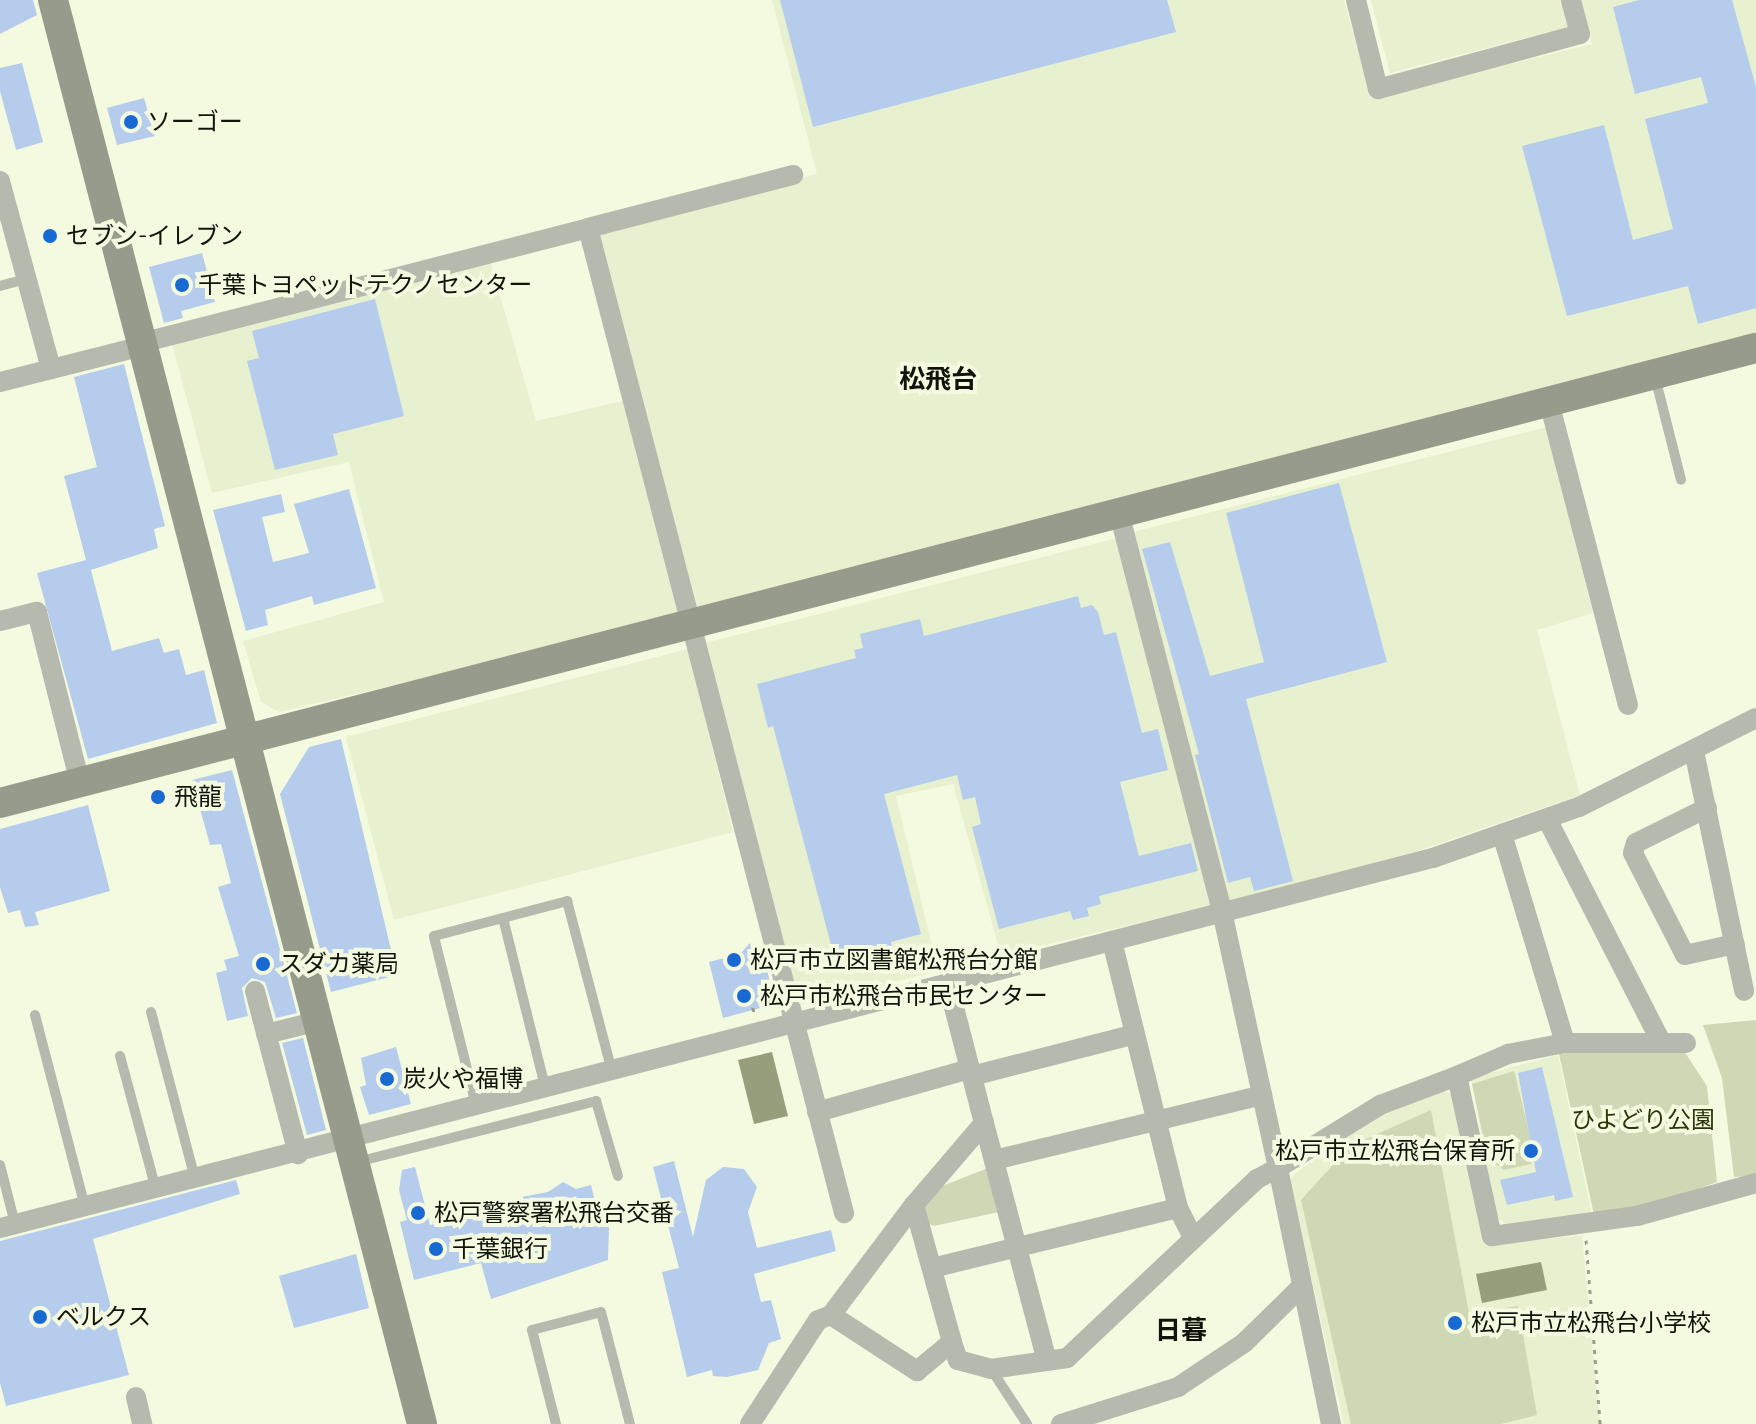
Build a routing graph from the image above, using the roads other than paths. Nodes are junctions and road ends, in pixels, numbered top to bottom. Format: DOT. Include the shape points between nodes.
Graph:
graph roads {
  1 [pos="53,0"];
  2 [pos="1356,0"];
  3 [pos="1571,0"];
  4 [pos="793,175"];
  5 [pos="0,181"];
  6 [pos="588,228"];
  7 [pos="27,279"];
  8 [pos="0,286"];
  9 [pos="142,344"];
  10 [pos="1756,348"];
  11 [pos="51,369"];
  12 [pos="1654,375"];
  13 [pos="0,382"];
  14 [pos="1549,402"];
  15 [pos="1681,480"];
  16 [pos="1119,512"];
  17 [pos="0,621"];
  18 [pos="690,624"];
  19 [pos="1628,705"];
  20 [pos="1756,718"];
  21 [pos="246,739"];
  22 [pos="1694,751"];
  23 [pos="80,783"];
  24 [pos="0,803"];
  25 [pos="1707,808"];
  26 [pos="1547,819"];
  27 [pos="1502,834"];
  28 [pos="1222,911"];
  29 [pos="503,918"];
  30 [pos="1112,941"];
  31 [pos="1735,944"];
  32 [pos="948,984"];
  33 [pos="255,991"];
  34 [pos="1744,991"];
  35 [pos="151,1012"];
  36 [pos="35,1015"];
  37 [pos="318,1021"];
  38 [pos="793,1021"];
  39 [pos="266,1034"];
  40 [pos="1135,1034"];
  41 [pos="1661,1042"];
  42 [pos="1565,1043"];
  43 [pos="1686,1043"];
  44 [pos="120,1056"];
  45 [pos="611,1068"];
  46 [pos="971,1072"];
  47 [pos="1457,1076"];
  48 [pos="545,1086"];
  49 [pos="1262,1095"];
  50 [pos="476,1105"];
  51 [pos="817,1112"];
  52 [pos="1157,1120"];
  53 [pos="984,1123"];
  54 [pos="352,1151"];
  55 [pos="298,1154"];
  56 [pos="994,1160"];
  57 [pos="0,1165"];
  58 [pos="1278,1168"];
  59 [pos="618,1176"];
  60 [pos="195,1179"];
  61 [pos="1756,1183"];
  62 [pos="156,1189"];
  63 [pos="914,1205"];
  64 [pos="85,1207"];
  65 [pos="1178,1208"];
  66 [pos="844,1213"];
  67 [pos="8,1226"];
  68 [pos="1193,1237"];
  69 [pos="1017,1247"];
  70 [pos="932,1268"];
  71 [pos="1302,1286"];
  72 [pos="831,1315"];
  73 [pos="952,1342"];
  74 [pos="1047,1361"];
  75 [pos="991,1369"];
  76 [pos="136,1397"];
  77 [pos="1328,1422"];
  78 [pos="136,1423"];
  79 [pos="422,1424"];
  80 [pos="556,1424"];
  81 [pos="630,1424"];
  82 [pos="750,1424"];
  83 [pos="1027,1424"];
  84 [pos="1061,1424"];
  1 -- 9 [label="street"];
  2 -- 3 [label="street" via="1378,89 1580,34"];
  4 -- 6 [label="street"];
  5 -- 7 [label="street"];
  6 -- 9 [label="street"];
  6 -- 18 [label="street"];
  7 -- 8 [label="lane"];
  7 -- 11 [label="street"];
  9 -- 11 [label="street"];
  9 -- 21 [label="street"];
  10 -- 12 [label="street"];
  11 -- 13 [label="street"];
  12 -- 14 [label="street"];
  12 -- 15 [label="lane"];
  14 -- 16 [label="street"];
  14 -- 19 [label="street"];
  16 -- 18 [label="street"];
  16 -- 28 [label="street"];
  17 -- 23 [label="street" via="37,612"];
  18 -- 21 [label="street"];
  18 -- 38 [label="street"];
  20 -- 22 [label="street"];
  21 -- 23 [label="street"];
  21 -- 37 [label="street"];
  22 -- 25 [label="street"];
  22 -- 26 [label="street"];
  23 -- 24 [label="street"];
  25 -- 31 [label="street"];
  25 -- 31 [label="street" via="1636,843 1633,853 1685,955"];
  26 -- 27 [label="street"];
  26 -- 41 [label="street"];
  27 -- 28 [label="street" via="1433,858"];
  27 -- 42 [label="street"];
  28 -- 30 [label="street"];
  28 -- 49 [label="street"];
  29 -- 45 [label="lane" via="567,901"];
  29 -- 48 [label="lane"];
  29 -- 50 [label="lane" via="434,936"];
  30 -- 32 [label="street"];
  30 -- 40 [label="street"];
  31 -- 34 [label="street"];
  32 -- 38 [label="street"];
  32 -- 46 [label="street"];
  33 -- 39 [label="street"];
  35 -- 60 [label="lane"];
  36 -- 64 [label="lane"];
  37 -- 39 [label="street"];
  37 -- 54 [label="street"];
  38 -- 45 [label="street"];
  38 -- 51 [label="street"];
  39 -- 55 [label="street"];
  40 -- 46 [label="street"];
  40 -- 52 [label="street"];
  41 -- 42 [label="street"];
  41 -- 43 [label="street"];
  42 -- 47 [label="street" via="1508,1054"];
  44 -- 62 [label="lane"];
  45 -- 48 [label="street"];
  46 -- 51 [label="street"];
  46 -- 53 [label="street"];
  47 -- 58 [label="street" via="1380,1105"];
  47 -- 61 [label="street" via="1492,1236 1584,1225"];
  48 -- 50 [label="street"];
  49 -- 52 [label="street"];
  49 -- 58 [label="street"];
  50 -- 54 [label="street"];
  51 -- 66 [label="street"];
  52 -- 56 [label="street"];
  52 -- 65 [label="street"];
  53 -- 56 [label="street"];
  53 -- 63 [label="street"];
  54 -- 55 [label="street"];
  54 -- 59 [label="lane" via="596,1101"];
  54 -- 79 [label="street"];
  55 -- 60 [label="street"];
  56 -- 69 [label="street"];
  57 -- 67 [label="lane"];
  58 -- 68 [label="street" via="1257,1179"];
  58 -- 71 [label="street"];
  60 -- 62 [label="street"];
  62 -- 64 [label="street"];
  63 -- 70 [label="street"];
  63 -- 72 [label="street"];
  64 -- 67 [label="street"];
  65 -- 68 [label="street"];
  65 -- 69 [label="street"];
  68 -- 74 [label="street" via="1067,1358"];
  69 -- 70 [label="street"];
  69 -- 74 [label="street"];
  70 -- 73 [label="street"];
  71 -- 77 [label="street"];
  71 -- 84 [label="street" via="1244,1343 1178,1387"];
  72 -- 73 [label="street" via="917,1371"];
  72 -- 82 [label="street" via="818,1320"];
  73 -- 75 [label="street" via="958,1360"];
  74 -- 75 [label="street"];
  75 -- 83 [label="lane"];
  76 -- 78 [label="street"];
  80 -- 81 [label="lane" via="532,1330 601,1312"];
}
